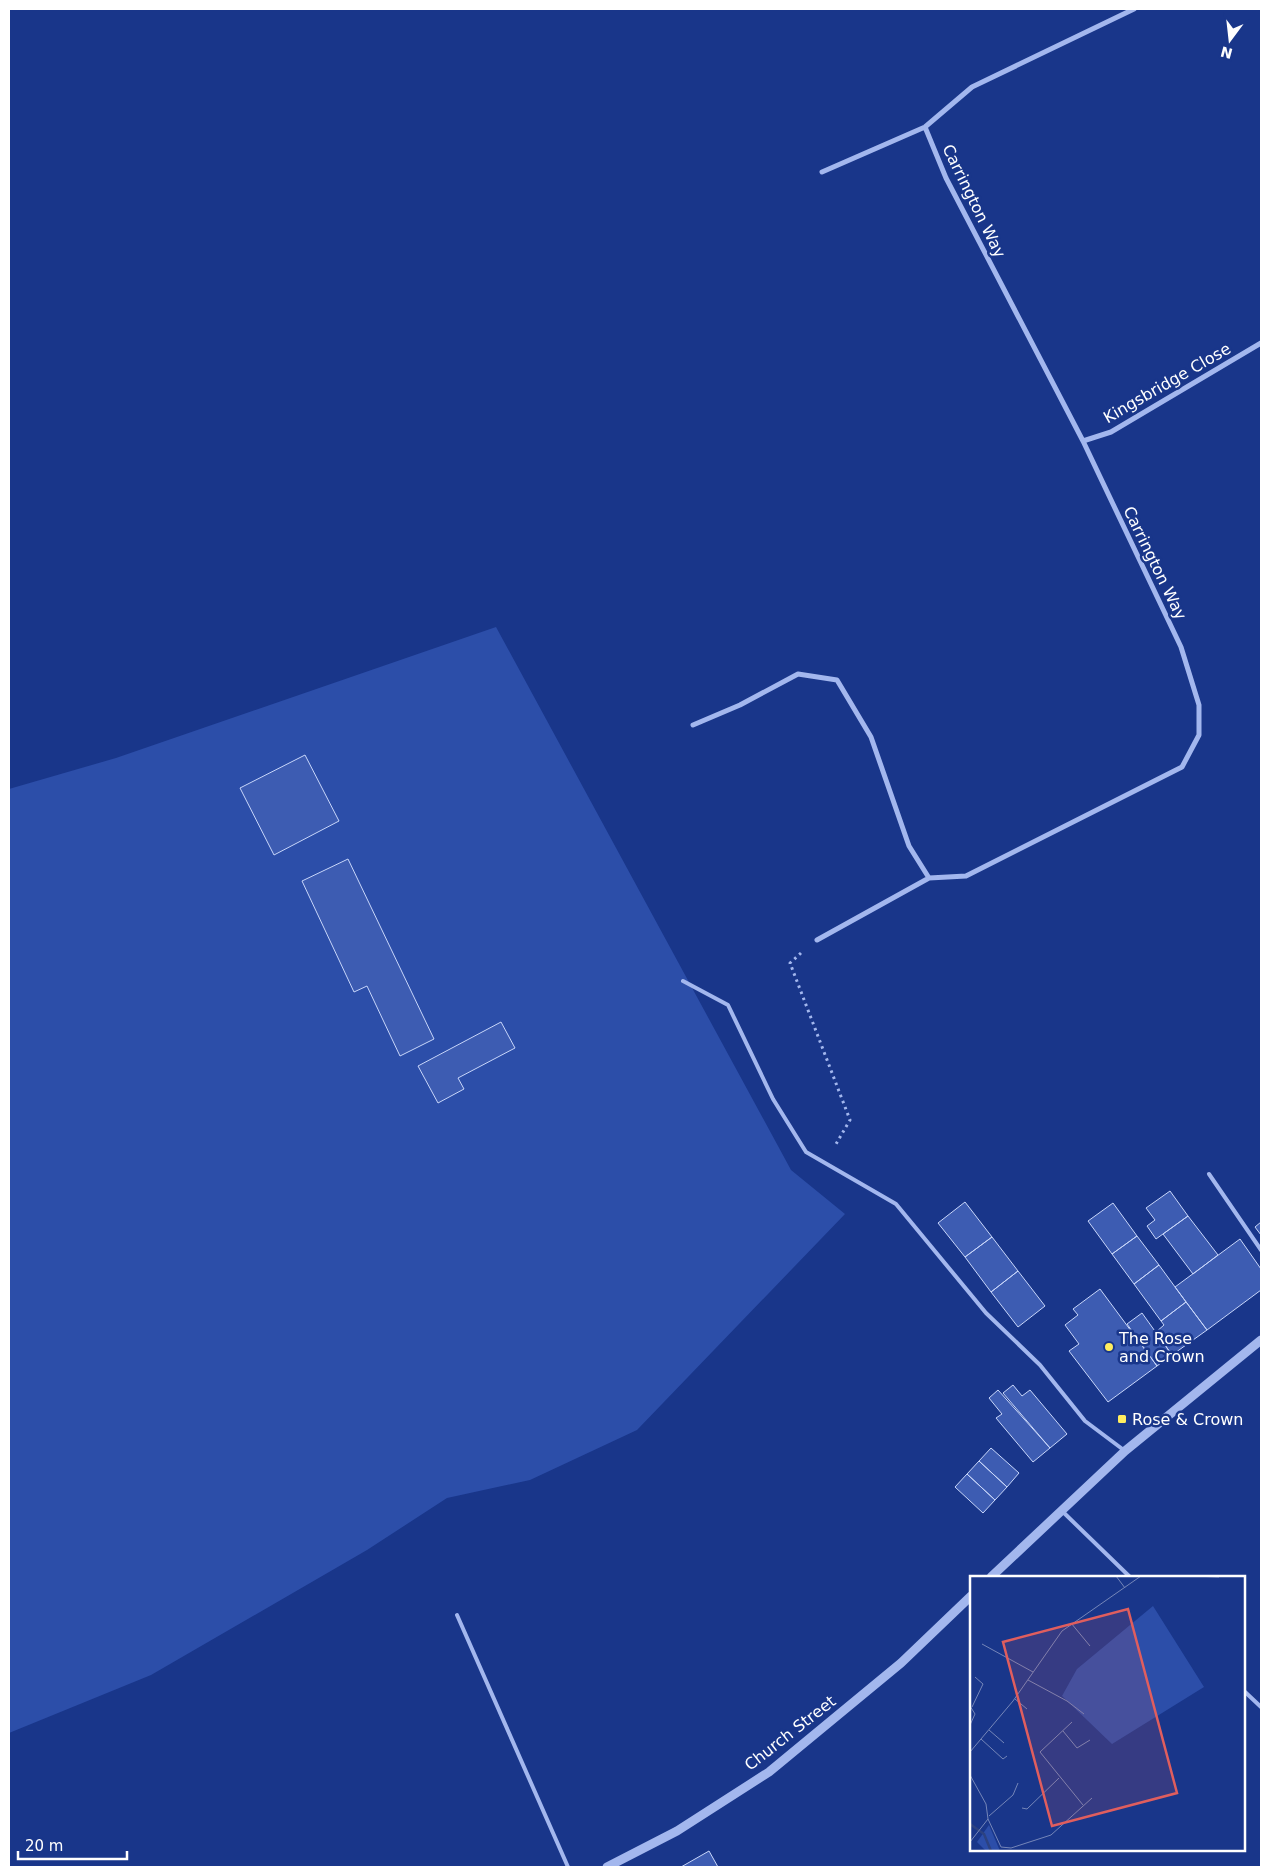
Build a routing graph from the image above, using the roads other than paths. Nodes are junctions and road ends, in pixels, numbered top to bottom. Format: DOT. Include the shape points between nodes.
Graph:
graph roads {
  1 [pos="1134,9"];
  2 [pos="925,126"];
  3 [pos="822,172"];
  4 [pos="1261,343"];
  5 [pos="1083,441"];
  6 [pos="693,725"];
  7 [pos="929,878"];
  8 [pos="817,940"];
  9 [pos="683,980"];
  10 [pos="1209,1174"];
  11 [pos="1261,1250"];
  12 [pos="1261,1340"];
  13 [pos="1125,1451"];
  14 [pos="1062,1510"];
  15 [pos="993,1576"];
  16 [pos="1129,1576"];
  17 [pos="970,1597"];
  18 [pos="457,1615"];
  19 [pos="1245,1692"];
  20 [pos="1261,1708"];
  21 [pos="568,1867"];
  22 [pos="607,1867"];
  1 -- 2 [label="street" via="972,87"];
  2 -- 3 [label="street"];
  2 -- 5 [label="street, Carrington Way" via="946,178"];
  4 -- 5 [label="street, Kingsbridge Close" via="1111,432"];
  5 -- 7 [label="street, Carrington Way" via="1181,647 1198,705 1199,734 1182,767 966,876"];
  6 -- 7 [label="street" via="740,705 798,674 837,680 871,737 910,846"];
  7 -- 8 [label="street, Carrington Way"];
  9 -- 13 [label="lane" via="728,1005 773,1099 806,1152 896,1204 986,1314 1040,1365 1086,1420"];
  10 -- 11 [label="lane"];
  12 -- 13 [label="street"];
  13 -- 14 [label="street"];
  14 -- 15 [label="street"];
  14 -- 16 [label="lane"];
  17 -- 22 [label="street, Church Street" via="901,1663 769,1772 677,1831"];
  18 -- 21 [label="lane"];
  19 -- 20 [label="lane"];
}
